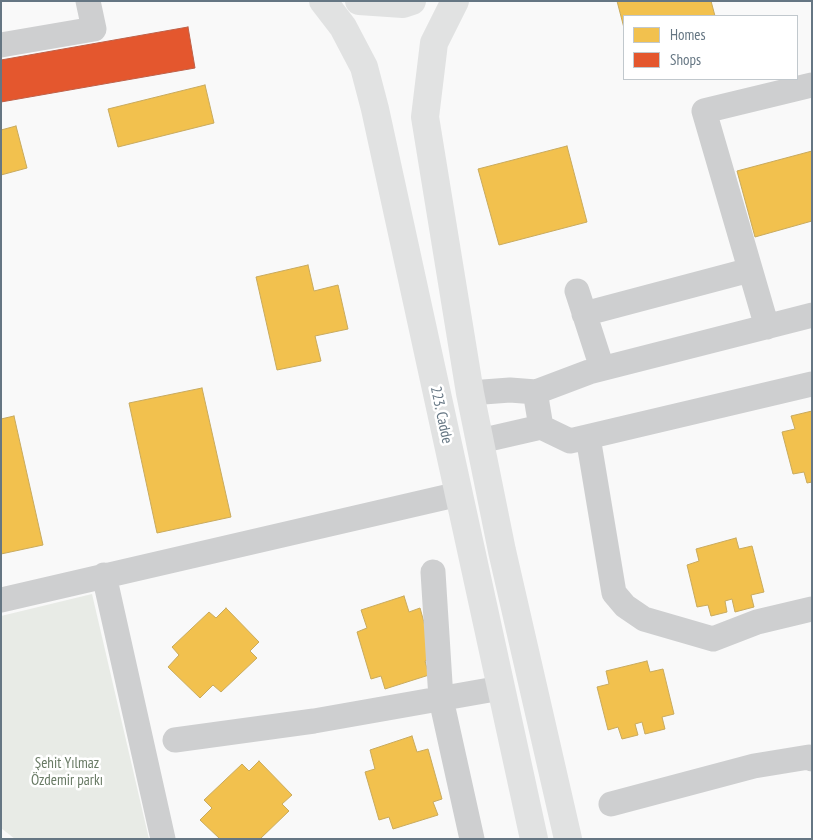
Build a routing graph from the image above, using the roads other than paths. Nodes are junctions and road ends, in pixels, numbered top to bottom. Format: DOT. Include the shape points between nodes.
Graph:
graph roads {
  1 [pos="88,1"];
  2 [pos="323,1"];
  3 [pos="359,1"];
  4 [pos="412,1"];
  5 [pos="455,1"];
  6 [pos="1,45"];
  7 [pos="812,85"];
  8 [pos="750,270"];
  9 [pos="812,315"];
  10 [pos="767,327"];
  11 [pos="602,368"];
  12 [pos="812,384"];
  13 [pos="536,392"];
  14 [pos="470,393"];
  15 [pos="541,427"];
  16 [pos="588,437"];
  17 [pos="480,441"];
  18 [pos="459,494"];
  19 [pos="433,572"];
  20 [pos="104,575"];
  21 [pos="1,600"];
  22 [pos="812,609"];
  23 [pos="501,688"];
  24 [pos="441,699"];
  25 [pos="175,740"];
  26 [pos="812,759"];
  27 [pos="611,804"];
  28 [pos="163,839"];
  29 [pos="472,839"];
  30 [pos="534,839"];
  31 [pos="568,839"];
  1 -- 6 [label="street" via="94,29"];
  2 -- 18 [label="main road, 223. Cadde" via="343,27 364,67"];
  3 -- 4 [label="main road" via="403,4"];
  5 -- 14 [label="main road" via="434,43 425,117"];
  7 -- 8 [label="street" via="704,111"];
  8 -- 10 [label="street"];
  8 -- 11 [label="street" via="581,302"];
  9 -- 10 [label="street"];
  10 -- 11 [label="street"];
  11 -- 13 [label="street"];
  12 -- 16 [label="street"];
  13 -- 14 [label="street"];
  13 -- 15 [label="street"];
  14 -- 17 [label="main road"];
  15 -- 16 [label="street" via="570,441"];
  15 -- 17 [label="street"];
  16 -- 22 [label="street" via="614,593 624,606 644,619 713,640 757,622"];
  17 -- 31 [label="main road"];
  18 -- 20 [label="street"];
  18 -- 23 [label="main road, 223. Cadde"];
  19 -- 24 [label="street"];
  20 -- 21 [label="street"];
  20 -- 28 [label="street"];
  23 -- 24 [label="street"];
  23 -- 30 [label="main road, 223. Cadde"];
  24 -- 25 [label="street"];
  24 -- 29 [label="street"];
  26 -- 27 [label="street" via="754,766"];
}
